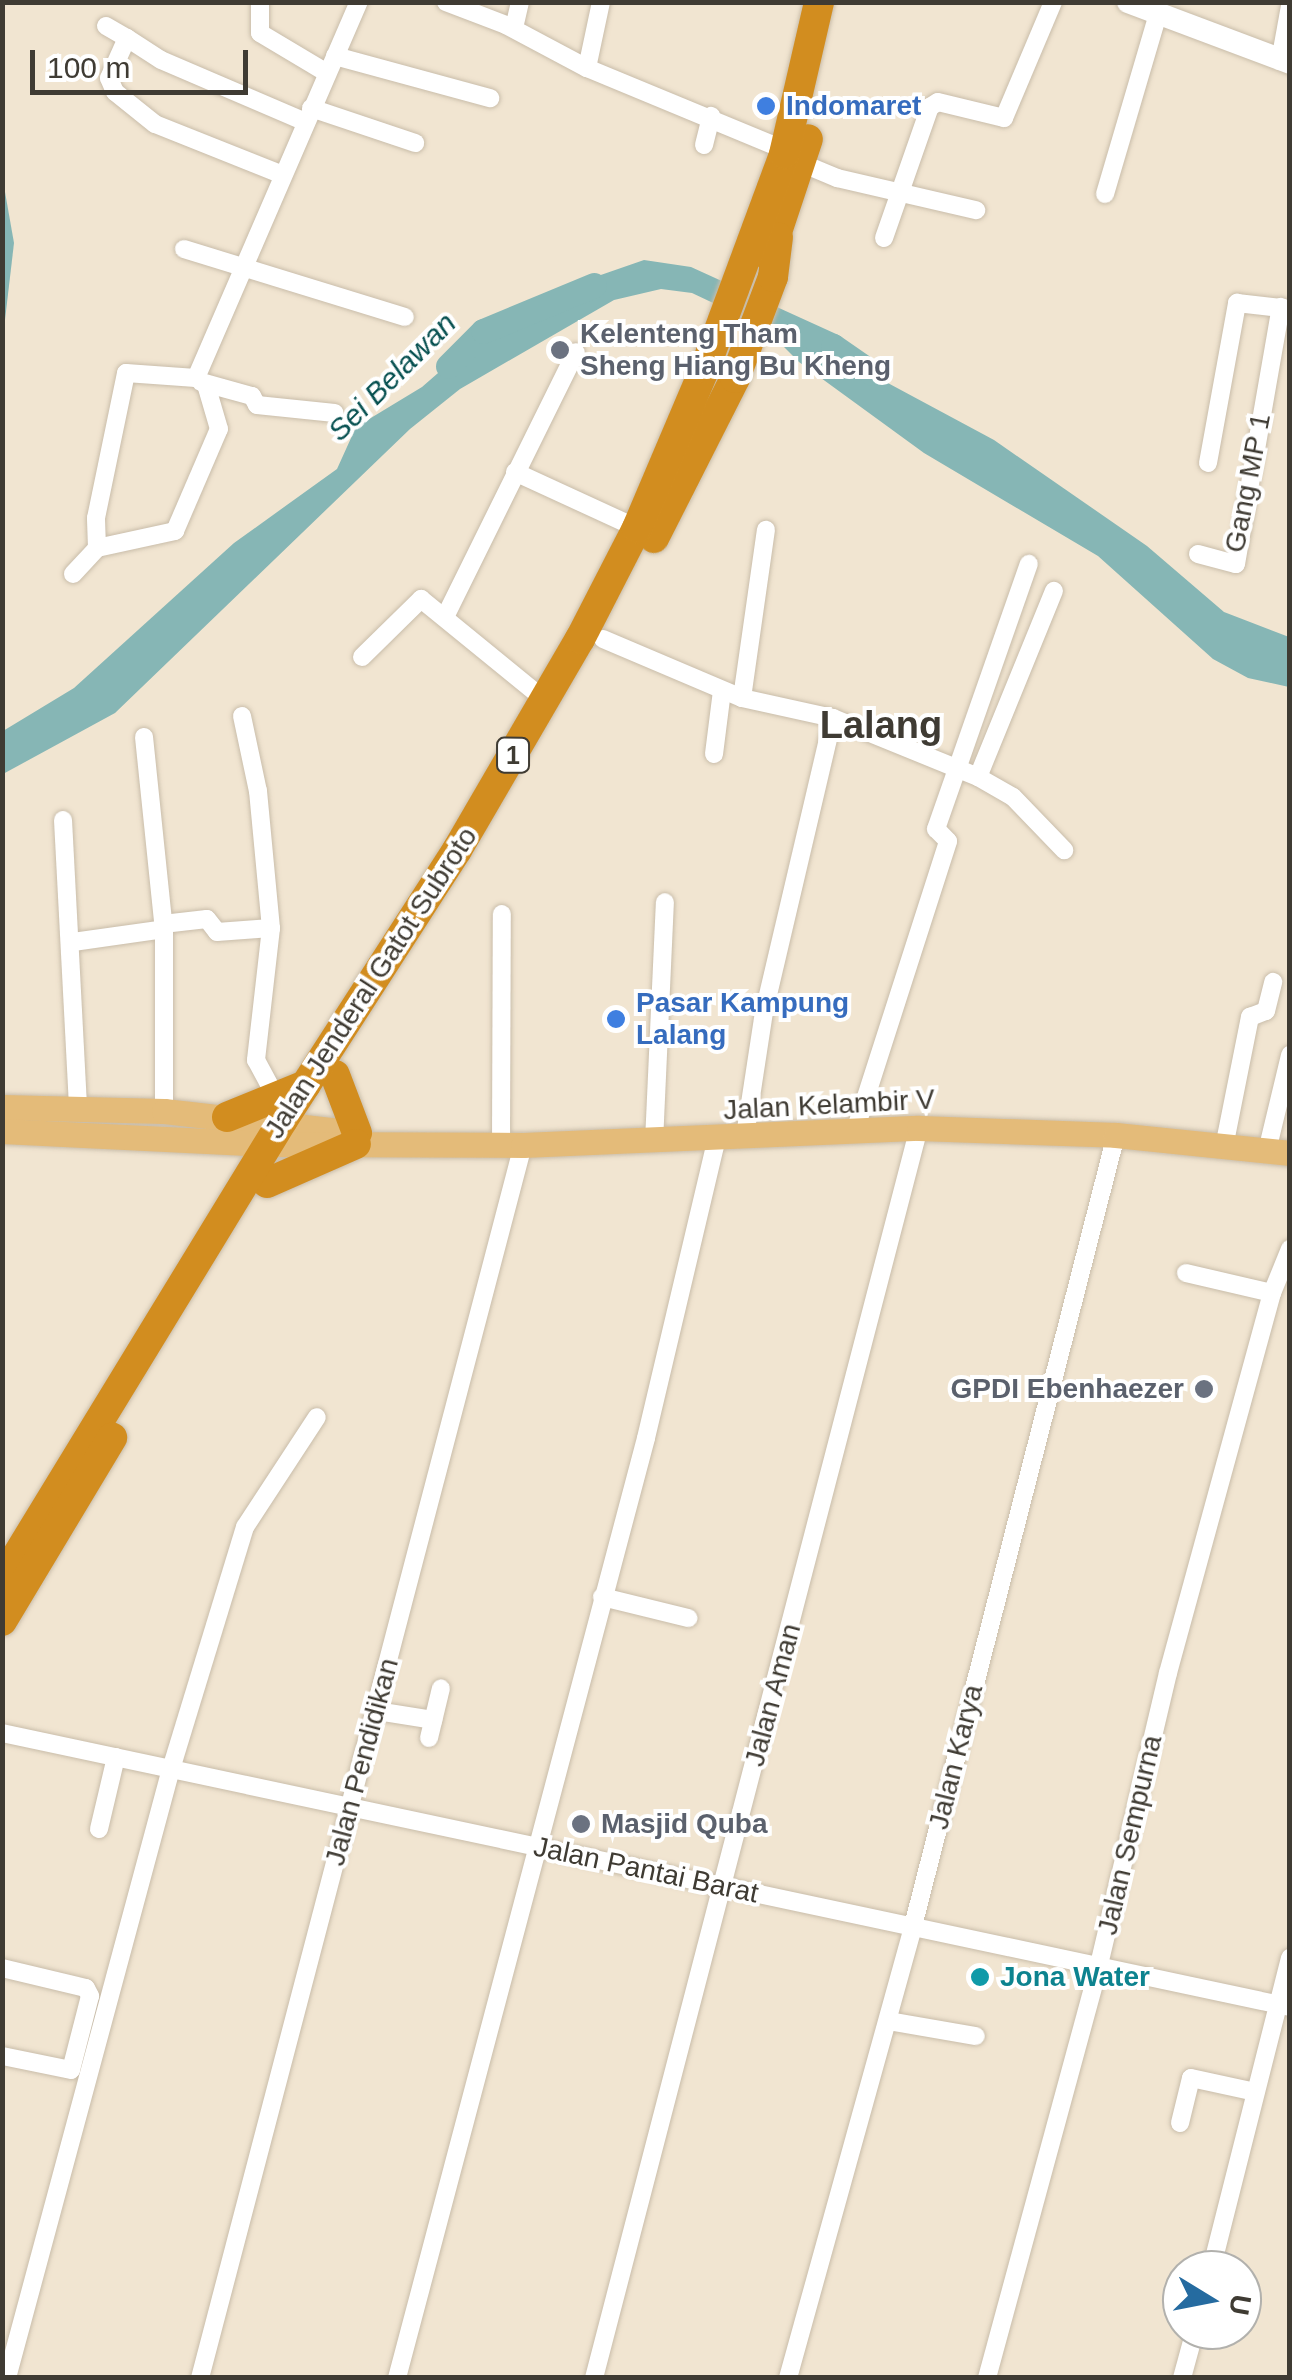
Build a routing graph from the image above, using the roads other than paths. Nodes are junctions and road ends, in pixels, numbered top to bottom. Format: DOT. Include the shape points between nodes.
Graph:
graph roads {
  1 [pos="260,2"];
  2 [pos="360,2"];
  3 [pos="446,2"];
  4 [pos="520,2"];
  5 [pos="601,2"];
  6 [pos="819,2"];
  7 [pos="840,2"];
  8 [pos="1053,2"];
  9 [pos="1131,3"];
  10 [pos="1290,6"];
  11 [pos="1158,17"];
  12 [pos="106,26"];
  13 [pos="514,28"];
  14 [pos="126,38"];
  15 [pos="1285,62"];
  16 [pos="331,64"];
  17 [pos="587,68"];
  18 [pos="490,98"];
  19 [pos="309,115"];
  20 [pos="711,116"];
  21 [pos="415,143"];
  22 [pos="704,145"];
  23 [pos="790,156"];
  24 [pos="283,176"];
  25 [pos="903,193"];
  26 [pos="1105,194"];
  27 [pos="976,210"];
  28 [pos="884,238"];
  29 [pos="184,249"];
  30 [pos="243,264"];
  31 [pos="761,268"];
  32 [pos="1285,308"];
  33 [pos="405,317"];
  34 [pos="576,352"];
  35 [pos="721,374"];
  36 [pos="202,383"];
  37 [pos="336,414"];
  38 [pos="1208,463"];
  39 [pos="515,472"];
  40 [pos="637,528"];
  41 [pos="766,530"];
  42 [pos="96,548"];
  43 [pos="1198,554"];
  44 [pos="1029,564"];
  45 [pos="74,574"];
  46 [pos="1054,591"];
  47 [pos="446,615"];
  48 [pos="602,639"];
  49 [pos="362,657"];
  50 [pos="722,691"];
  51 [pos="742,698"];
  52 [pos="545,700"];
  53 [pos="242,716"];
  54 [pos="833,718"];
  55 [pos="144,737"];
  56 [pos="714,754"];
  57 [pos="956,766"];
  58 [pos="978,777"];
  59 [pos="63,820"];
  60 [pos="1064,850"];
  61 [pos="665,902"];
  62 [pos="502,914"];
  63 [pos="164,926"];
  64 [pos="271,928"];
  65 [pos="73,942"];
  66 [pos="1272,982"];
  67 [pos="1290,1055"];
  68 [pos="336,1075"];
  69 [pos="2,1107"];
  70 [pos="78,1109"];
  71 [pos="164,1111"];
  72 [pos="227,1118"];
  73 [pos="285,1126"];
  74 [pos="856,1128"];
  75 [pos="919,1128"];
  76 [pos="2,1130"];
  77 [pos="1116,1135"];
  78 [pos="745,1136"];
  79 [pos="361,1139"];
  80 [pos="716,1140"];
  81 [pos="654,1142"];
  82 [pos="512,1145"];
  83 [pos="1224,1147"];
  84 [pos="1278,1152"];
  85 [pos="267,1184"];
  86 [pos="1290,1249"];
  87 [pos="1186,1273"];
  88 [pos="1272,1293"];
  89 [pos="318,1417"];
  90 [pos="2,1580"];
  91 [pos="602,1597"];
  92 [pos="688,1618"];
  93 [pos="2,1621"];
  94 [pos="440,1688"];
  95 [pos="377,1711"];
  96 [pos="2,1733"];
  97 [pos="116,1757"];
  98 [pos="171,1769"];
  99 [pos="349,1808"];
  100 [pos="99,1829"];
  101 [pos="536,1846"];
  102 [pos="723,1887"];
  103 [pos="912,1930"];
  104 [pos="1290,1958"];
  105 [pos="2,1968"];
  106 [pos="1098,1970"];
  107 [pos="1284,2006"];
  108 [pos="888,2021"];
  109 [pos="976,2036"];
  110 [pos="2,2056"];
  111 [pos="1254,2092"];
  112 [pos="1180,2123"];
  113 [pos="1216,2250"];
  114 [pos="1190,2350"];
  115 [pos="7,2378"];
  116 [pos="200,2378"];
  117 [pos="397,2378"];
  118 [pos="594,2378"];
  119 [pos="788,2378"];
  120 [pos="987,2378"];
  121 [pos="1182,2378"];
  1 -- 16 [label="street" via="260,33"];
  2 -- 16 [label="street"];
  3 -- 13 [label="street"];
  4 -- 13 [label="street"];
  5 -- 17 [label="street"];
  6 -- 23 [label="highway, 1"];
  7 -- 23 [label="highway, 1"];
  8 -- 25 [label="street" via="1004,118 932,104"];
  9 -- 11 [label="street"];
  10 -- 15 [label="street"];
  11 -- 15 [label="street"];
  11 -- 26 [label="street"];
  12 -- 14 [label="street"];
  13 -- 17 [label="street"];
  14 -- 19 [label="street" via="161,60"];
  14 -- 24 [label="street" via="108,78 115,92 156,124"];
  16 -- 18 [label="street"];
  16 -- 19 [label="street"];
  17 -- 20 [label="street"];
  19 -- 21 [label="street"];
  19 -- 24 [label="street"];
  20 -- 22 [label="street"];
  20 -- 23 [label="street"];
  23 -- 25 [label="street"];
  23 -- 31 [label="highway, 1"];
  23 -- 31 [label="highway, 1" via="778,238"];
  24 -- 30 [label="street"];
  25 -- 27 [label="street"];
  25 -- 28 [label="street"];
  29 -- 30 [label="street"];
  30 -- 33 [label="street"];
  30 -- 36 [label="street"];
  31 -- 35 [label="highway, 1"];
  32 -- 38 [label="street" via="1237,303"];
  32 -- 43 [label="street, Gang MP 1" via="1236,564"];
  34 -- 39 [label="street"];
  35 -- 40 [label="highway, Jalan Jenderal Gatot Subroto / 1"];
  35 -- 48 [label="highway, Jalan Jenderal Gatot Subroto / 1" via="712,419"];
  36 -- 37 [label="street" via="252,396 257,405"];
  36 -- 42 [label="street" via="219,429 175,531"];
  36 -- 42 [label="street" via="126,373 96,518"];
  39 -- 40 [label="street"];
  39 -- 47 [label="street"];
  40 -- 52 [label="highway, Jalan Jenderal Gatot Subroto / 1"];
  41 -- 51 [label="street"];
  42 -- 45 [label="street"];
  44 -- 57 [label="street"];
  46 -- 58 [label="street"];
  47 -- 49 [label="street" via="416,598"];
  47 -- 52 [label="street"];
  48 -- 50 [label="street"];
  48 -- 68 [label="highway, Jalan Jenderal Gatot Subroto / 1" via="460,882"];
  50 -- 51 [label="street"];
  50 -- 56 [label="street"];
  51 -- 54 [label="street"];
  52 -- 73 [label="highway, Jalan Jenderal Gatot Subroto / 1"];
  53 -- 64 [label="street" via="258,790"];
  54 -- 57 [label="street"];
  54 -- 78 [label="street" via="764,1012"];
  55 -- 63 [label="street"];
  57 -- 58 [label="street"];
  57 -- 74 [label="street" via="936,831 948,842"];
  58 -- 60 [label="street" via="1012,797"];
  59 -- 65 [label="street"];
  61 -- 81 [label="street"];
  62 -- 82 [label="street, Jalan Pendidikan"];
  63 -- 64 [label="street" via="208,919 217,932"];
  63 -- 65 [label="street"];
  63 -- 71 [label="street"];
  64 -- 73 [label="street" via="256,1060"];
  65 -- 70 [label="street"];
  66 -- 83 [label="street" via="1266,1011 1250,1017"];
  67 -- 84 [label="street"];
  68 -- 73 [label="highway, Jalan Jenderal Gatot Subroto / 1"];
  68 -- 79 [label="highway"];
  69 -- 70 [label="main road"];
  70 -- 71 [label="main road"];
  71 -- 72 [label="main road"];
  72 -- 73 [label="highway"];
  73 -- 76 [label="main road, Jalan Kelambir V"];
  73 -- 79 [label="main road, Jalan Kelambir V"];
  73 -- 85 [label="highway, Jalan Jenderal Gatot Subroto / 1"];
  73 -- 90 [label="highway, Jalan Jenderal Gatot Subroto / 1"];
  74 -- 75 [label="main road, Jalan Kelambir V"];
  74 -- 78 [label="main road, Jalan Kelambir V"];
  75 -- 77 [label="main road, Jalan Kelambir V"];
  75 -- 102 [label="street, Jalan Aman"];
  77 -- 83 [label="main road, Jalan Kelambir V"];
  77 -- 103 [label="street, Jalan Karya"];
  78 -- 80 [label="main road, Jalan Kelambir V"];
  79 -- 82 [label="main road, Jalan Kelambir V"];
  79 -- 85 [label="highway"];
  80 -- 81 [label="main road, Jalan Kelambir V"];
  80 -- 91 [label="street"];
  81 -- 82 [label="main road, Jalan Kelambir V"];
  82 -- 95 [label="street, Jalan Pendidikan"];
  83 -- 84 [label="main road, Jalan Kelambir V"];
  85 -- 93 [label="highway, Jalan Jenderal Gatot Subroto / 1"];
  86 -- 88 [label="street, Jalan Sempurna"];
  87 -- 88 [label="street"];
  88 -- 106 [label="street, Jalan Sempurna" via="1168,1673"];
  89 -- 98 [label="street" via="245,1527"];
  91 -- 92 [label="street"];
  91 -- 101 [label="street"];
  94 -- 95 [label="street" via="431,1729"];
  95 -- 99 [label="street, Jalan Pendidikan"];
  96 -- 97 [label="street, Jalan Pantai Barat"];
  97 -- 98 [label="street, Jalan Pantai Barat"];
  97 -- 100 [label="street"];
  98 -- 99 [label="street, Jalan Pantai Barat"];
  98 -- 115 [label="street"];
  99 -- 101 [label="street, Jalan Pantai Barat"];
  99 -- 116 [label="street, Jalan Pendidikan"];
  101 -- 102 [label="street, Jalan Pantai Barat"];
  101 -- 117 [label="street"];
  102 -- 103 [label="street, Jalan Pantai Barat"];
  102 -- 118 [label="street, Jalan Aman"];
  103 -- 106 [label="street, Jalan Pantai Barat"];
  103 -- 108 [label="street, Jalan Karya"];
  104 -- 107 [label="street"];
  105 -- 110 [label="street" via="86,1988 90,1996 72,2070"];
  106 -- 107 [label="street, Jalan Pantai Barat"];
  106 -- 120 [label="street, Jalan Sempurna"];
  107 -- 111 [label="street"];
  108 -- 109 [label="street"];
  108 -- 119 [label="street, Jalan Karya"];
  111 -- 112 [label="street" via="1190,2079"];
  111 -- 113 [label="street"];
  114 -- 121 [label="street"];
}
